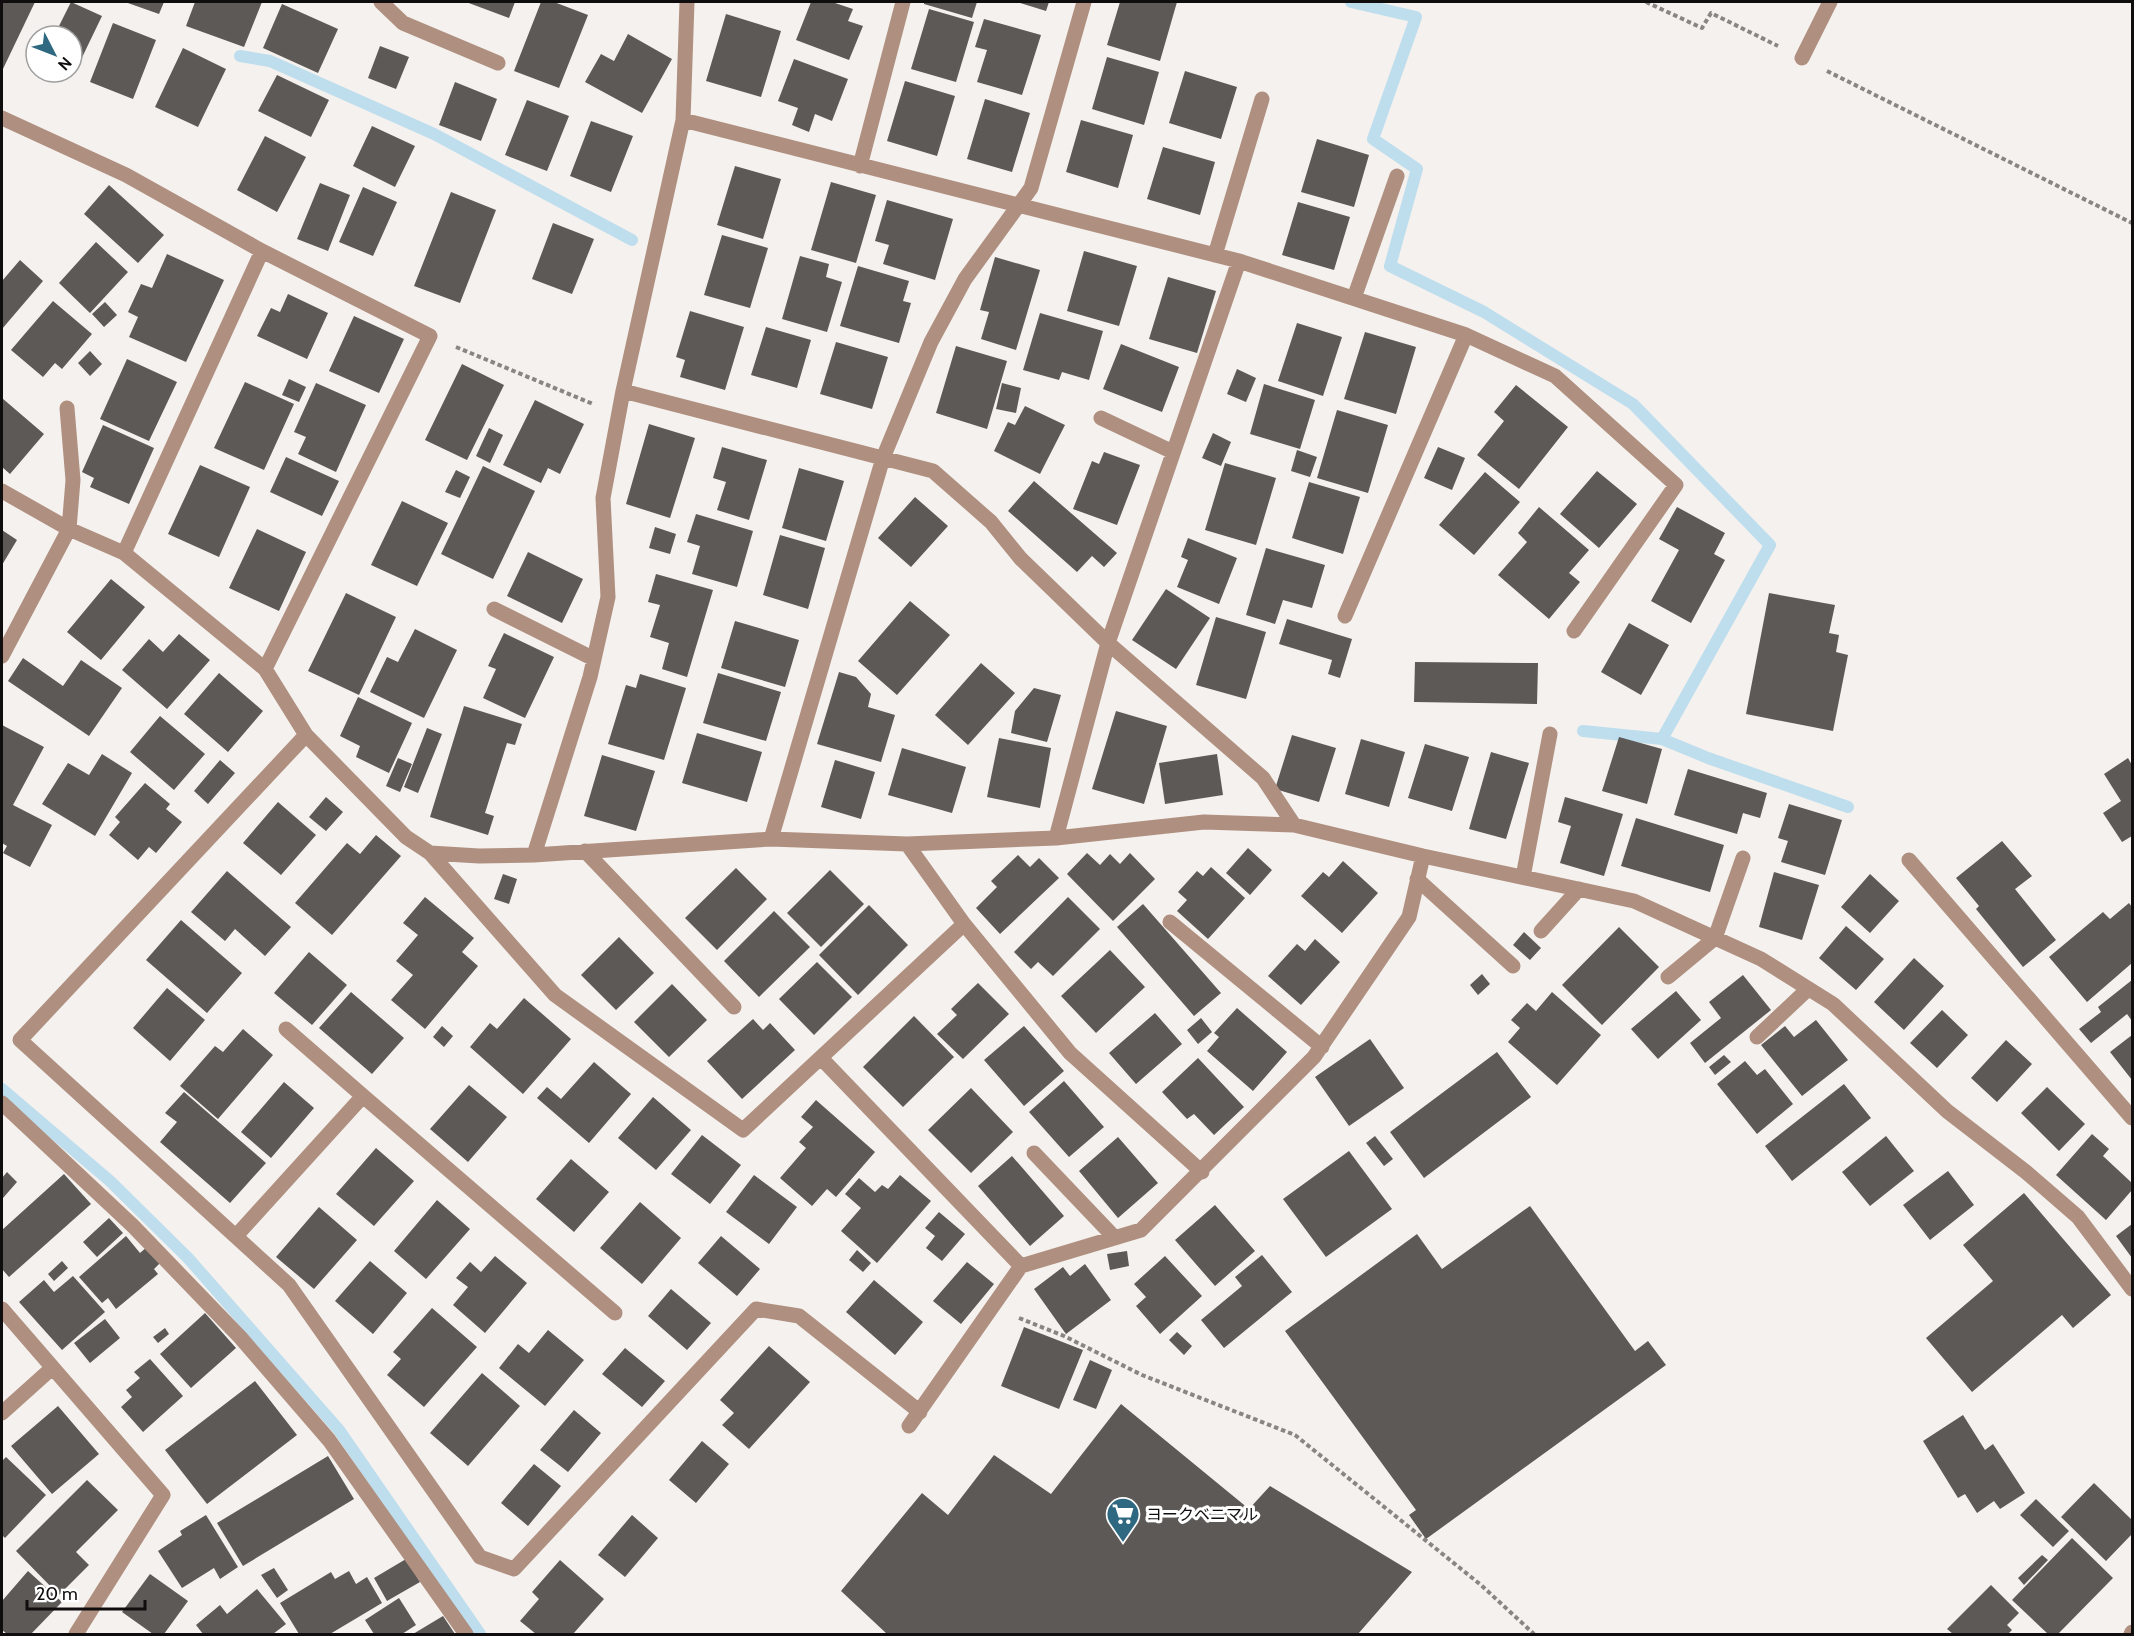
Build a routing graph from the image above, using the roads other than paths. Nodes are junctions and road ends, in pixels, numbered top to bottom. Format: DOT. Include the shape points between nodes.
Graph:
graph roads {
  1 [pos="381,2"];
  2 [pos="687,2"];
  3 [pos="903,2"];
  4 [pos="1084,2"];
  5 [pos="1830,2"];
  6 [pos="1802,58"];
  7 [pos="498,63"];
  8 [pos="1262,99"];
  9 [pos="2,118"];
  10 [pos="683,120"];
  11 [pos="860,166"];
  12 [pos="1397,176"];
  13 [pos="1018,206"];
  14 [pos="262,251"];
  15 [pos="1215,255"];
  16 [pos="1239,261"];
  17 [pos="1354,298"];
  18 [pos="1466,335"];
  19 [pos="623,391"];
  20 [pos="67,408"];
  21 [pos="1101,418"];
  22 [pos="1173,452"];
  23 [pos="883,458"];
  24 [pos="2,491"];
  25 [pos="69,529"];
  26 [pos="124,553"];
  27 [pos="494,609"];
  28 [pos="1345,616"];
  29 [pos="1574,631"];
  30 [pos="1108,643"];
  31 [pos="2,656"];
  32 [pos="594,659"];
  33 [pos="266,669"];
  34 [pos="1550,734"];
  35 [pos="306,735"];
  36 [pos="1294,825"];
  37 [pos="1056,838"];
  38 [pos="771,839"];
  39 [pos="907,844"];
  40 [pos="585,851"];
  41 [pos="430,853"];
  42 [pos="534,855"];
  43 [pos="1423,856"];
  44 [pos="1743,858"];
  45 [pos="1909,860"];
  46 [pos="1522,877"];
  47 [pos="1418,879"];
  48 [pos="1579,889"];
  49 [pos="1170,922"];
  50 [pos="964,924"];
  51 [pos="1541,931"];
  52 [pos="1714,938"];
  53 [pos="1513,966"];
  54 [pos="1668,977"];
  55 [pos="1808,988"];
  56 [pos="734,1007"];
  57 [pos="286,1029"];
  58 [pos="1757,1037"];
  59 [pos="1322,1047"];
  60 [pos="821,1058"];
  61 [pos="363,1096"];
  62 [pos="2,1103"];
  63 [pos="2133,1118"];
  64 [pos="1034,1152"];
  65 [pos="1202,1172"];
  66 [pos="236,1236"];
  67 [pos="1115,1238"];
  68 [pos="1022,1266"];
  69 [pos="2133,1289"];
  70 [pos="2,1309"];
  71 [pos="615,1313"];
  72 [pos="51,1369"];
  73 [pos="920,1412"];
  74 [pos="2,1413"];
  75 [pos="909,1426"];
  76 [pos="76,1635"];
  77 [pos="466,1635"];
  1 -- 7 [label="street" via="403,22"];
  2 -- 10 [label="street"];
  3 -- 11 [label="street"];
  4 -- 13 [label="street" via="1031,188"];
  5 -- 6 [label="street"];
  8 -- 15 [label="street"];
  9 -- 14 [label="street" via="126,175"];
  10 -- 11 [label="street"];
  10 -- 19 [label="street"];
  11 -- 13 [label="street"];
  12 -- 17 [label="street"];
  13 -- 15 [label="street"];
  13 -- 23 [label="street" via="965,279 931,342"];
  14 -- 26 [label="street"];
  14 -- 33 [label="street" via="430,336"];
  15 -- 16 [label="street"];
  16 -- 17 [label="street"];
  16 -- 22 [label="street"];
  17 -- 18 [label="street"];
  18 -- 28 [label="street"];
  18 -- 29 [label="street" via="1555,376 1676,485"];
  19 -- 23 [label="street"];
  19 -- 32 [label="street" via="603,498 608,597"];
  20 -- 25 [label="street" via="73,480"];
  21 -- 22 [label="street"];
  22 -- 30 [label="street"];
  23 -- 30 [label="street" via="933,471 991,522 1021,559"];
  23 -- 38 [label="street"];
  24 -- 25 [label="street"];
  25 -- 26 [label="street"];
  25 -- 31 [label="street"];
  26 -- 33 [label="street"];
  27 -- 32 [label="street"];
  30 -- 36 [label="street" via="1263,778"];
  30 -- 37 [label="street"];
  32 -- 42 [label="street"];
  33 -- 35 [label="street"];
  34 -- 46 [label="street"];
  35 -- 41 [label="street" via="406,837"];
  35 -- 66 [label="street" via="20,1040"];
  36 -- 37 [label="street" via="1204,822"];
  36 -- 43 [label="street"];
  37 -- 39 [label="street"];
  38 -- 39 [label="street"];
  38 -- 40 [label="street"];
  39 -- 50 [label="street"];
  40 -- 42 [label="street"];
  40 -- 56 [label="street"];
  41 -- 42 [label="street"];
  41 -- 60 [label="street" via="555,995 743,1130"];
  43 -- 46 [label="street"];
  43 -- 47 [label="street"];
  44 -- 52 [label="street"];
  45 -- 63 [label="street"];
  46 -- 48 [label="street"];
  47 -- 53 [label="street"];
  47 -- 59 [label="street" via="1409,917"];
  48 -- 51 [label="street"];
  48 -- 52 [label="street" via="1634,901"];
  49 -- 59 [label="street"];
  50 -- 60 [label="street"];
  50 -- 65 [label="street" via="1070,1053"];
  52 -- 54 [label="street"];
  52 -- 55 [label="street" via="1761,959"];
  55 -- 58 [label="street"];
  55 -- 69 [label="street" via="1833,1004 1947,1111 2078,1217"];
  57 -- 61 [label="street"];
  59 -- 65 [label="street"];
  60 -- 68 [label="street"];
  61 -- 66 [label="street"];
  61 -- 71 [label="street"];
  62 -- 77 [label="street" via="133,1226 240,1337 329,1440"];
  64 -- 67 [label="street"];
  65 -- 67 [label="street" via="1141,1230"];
  66 -- 73 [label="street" via="289,1285 480,1557 514,1569 756,1309 799,1316"];
  67 -- 68 [label="street"];
  68 -- 73 [label="street"];
  70 -- 72 [label="street"];
  72 -- 74 [label="street"];
  72 -- 76 [label="street" via="163,1495"];
  73 -- 75 [label="street"];
}
